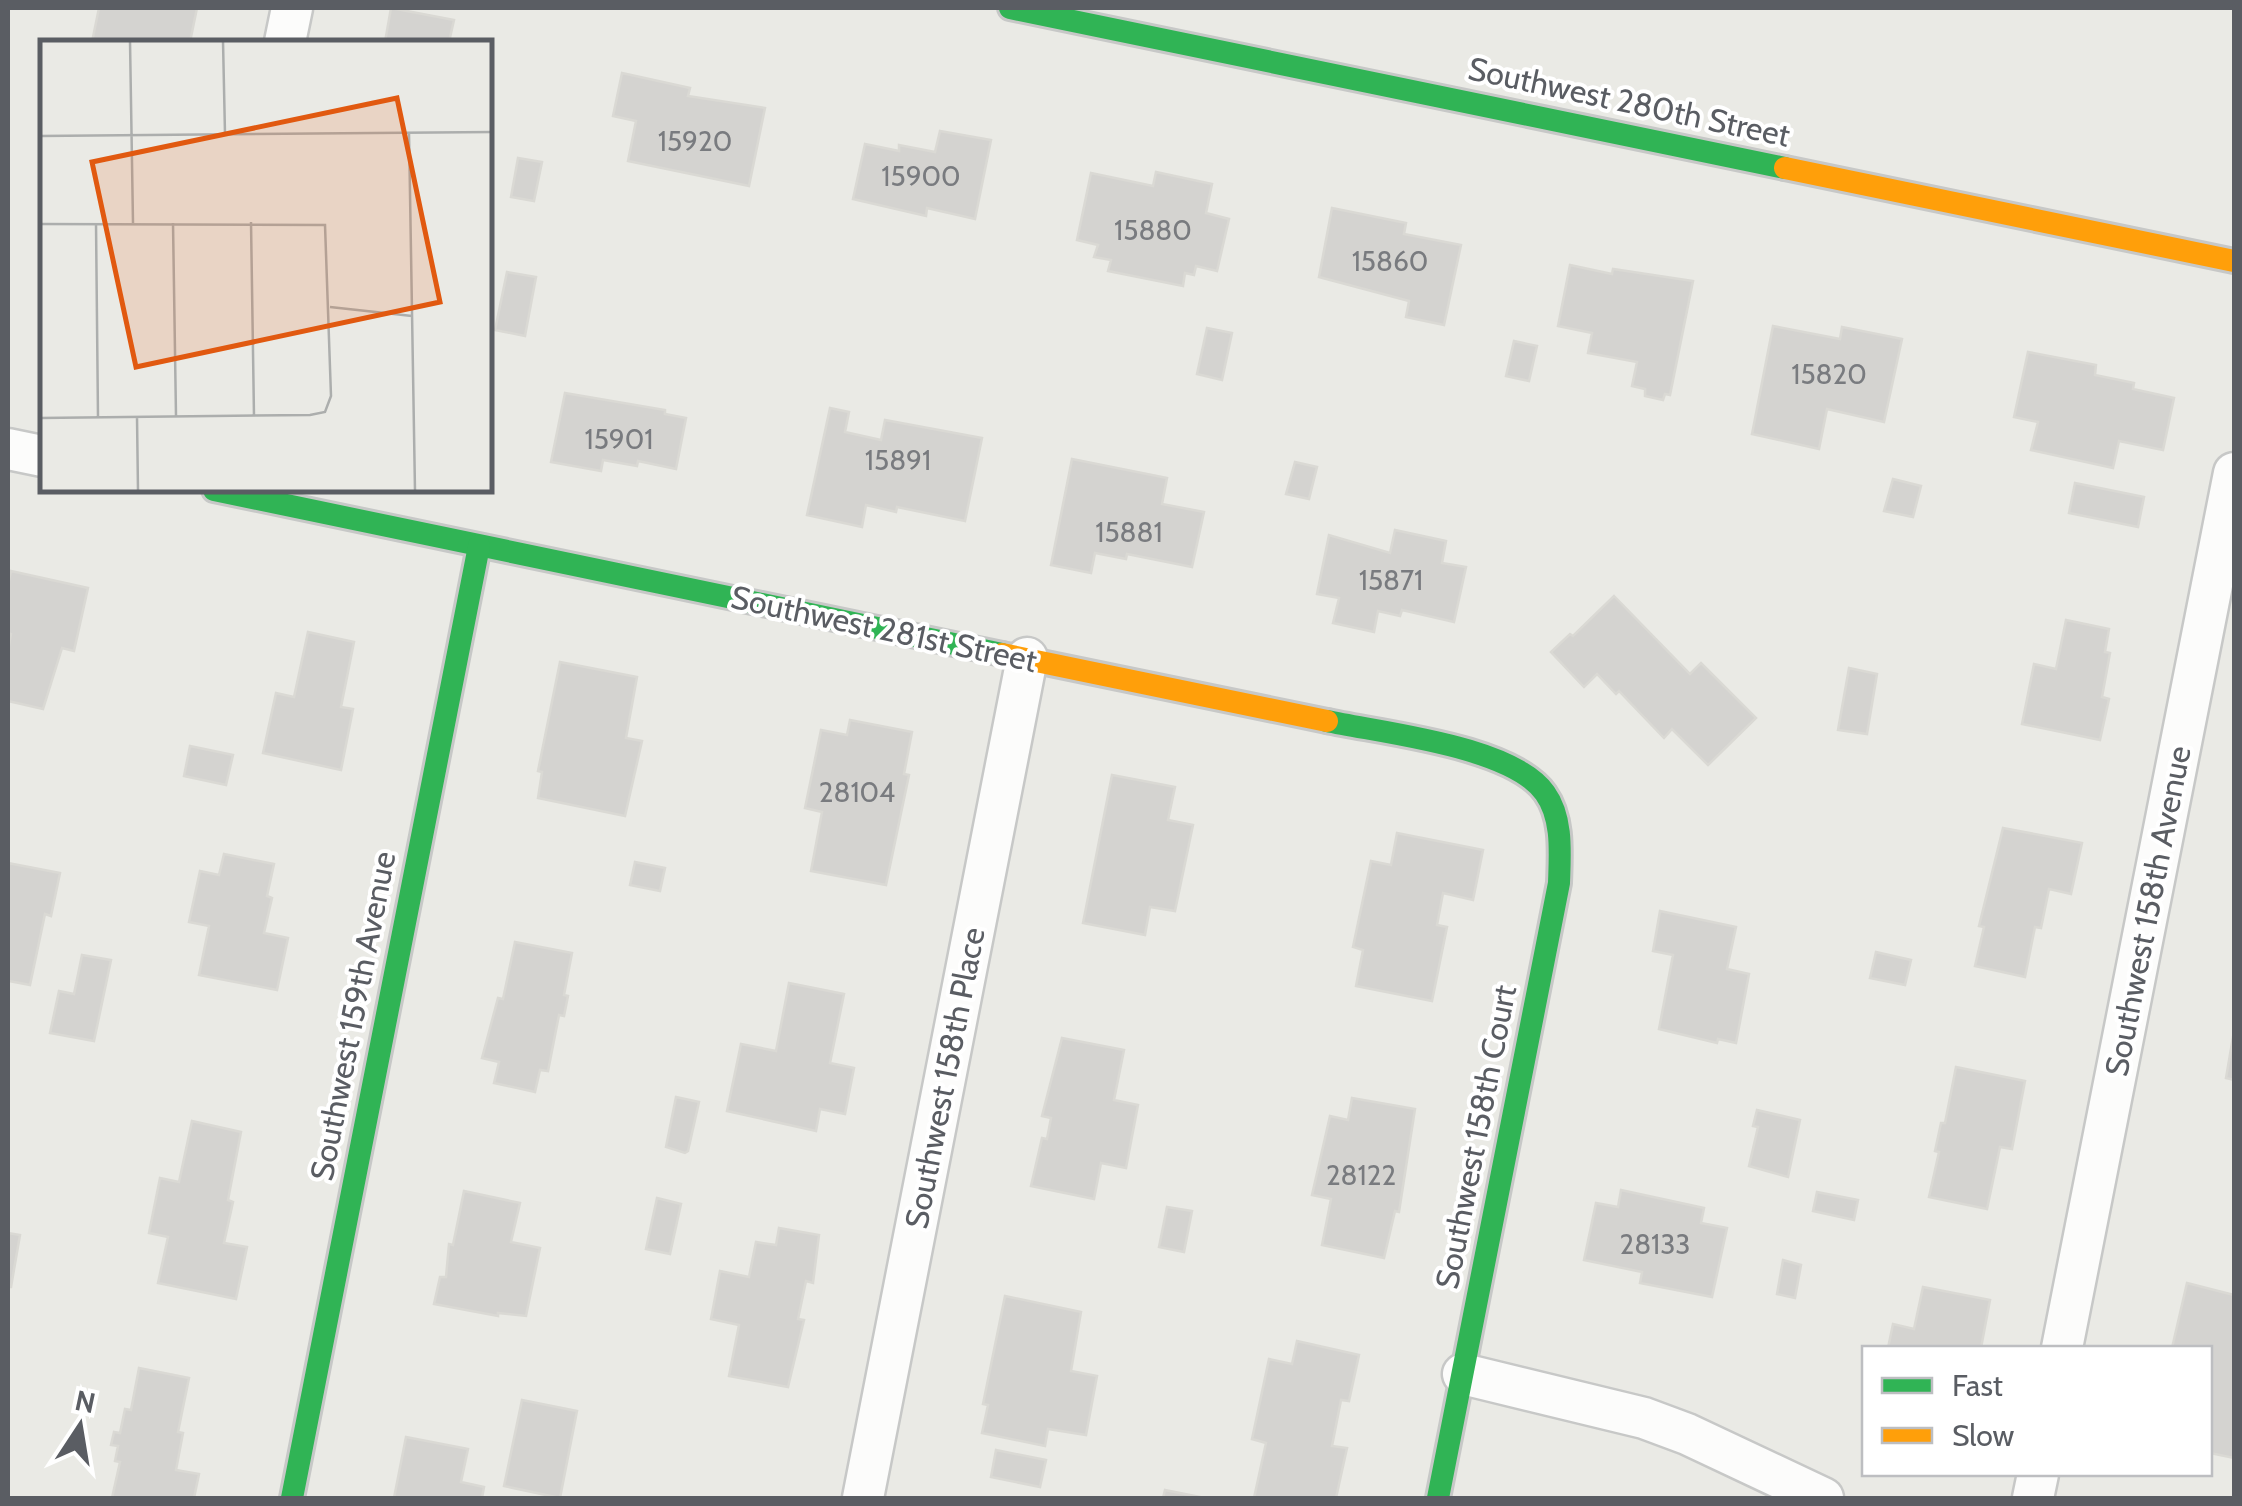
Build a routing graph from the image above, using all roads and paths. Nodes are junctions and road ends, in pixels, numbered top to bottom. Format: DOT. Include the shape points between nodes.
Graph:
graph roads {
  1 [pos="292,8"];
  2 [pos="1010,8"];
  3 [pos="285,40"];
  4 [pos="2234,261"];
  5 [pos="8,449"];
  6 [pos="40,456"];
  7 [pos="2234,473"];
  8 [pos="223,492"];
  9 [pos="479,546"];
  10 [pos="1026,658"];
  11 [pos="1544,789"];
  12 [pos="2062,1346"];
  13 [pos="1463,1374"];
  14 [pos="292,1498"];
  15 [pos="863,1498"];
  16 [pos="1438,1498"];
  17 [pos="1823,1498"];
  1 -- 3 [label="street"];
  2 -- 4 [label="street, Southwest 280th Street"];
  5 -- 6 [label="street"];
  7 -- 12 [label="street, Southwest 158th Avenue"];
  8 -- 9 [label="street, Southwest 281st Street"];
  9 -- 10 [label="street, Southwest 281st Street"];
  9 -- 14 [label="street, Southwest 159th Avenue"];
  10 -- 11 [label="street, Southwest 281st Street" via="1466,750 1506,762"];
  10 -- 15 [label="street, Southwest 158th Place"];
  11 -- 13 [label="street, Southwest 158th Court" via="1560,826 1559,883"];
  13 -- 16 [label="street, Southwest 158th Court"];
  13 -- 17 [label="street" via="1644,1418"];
}
